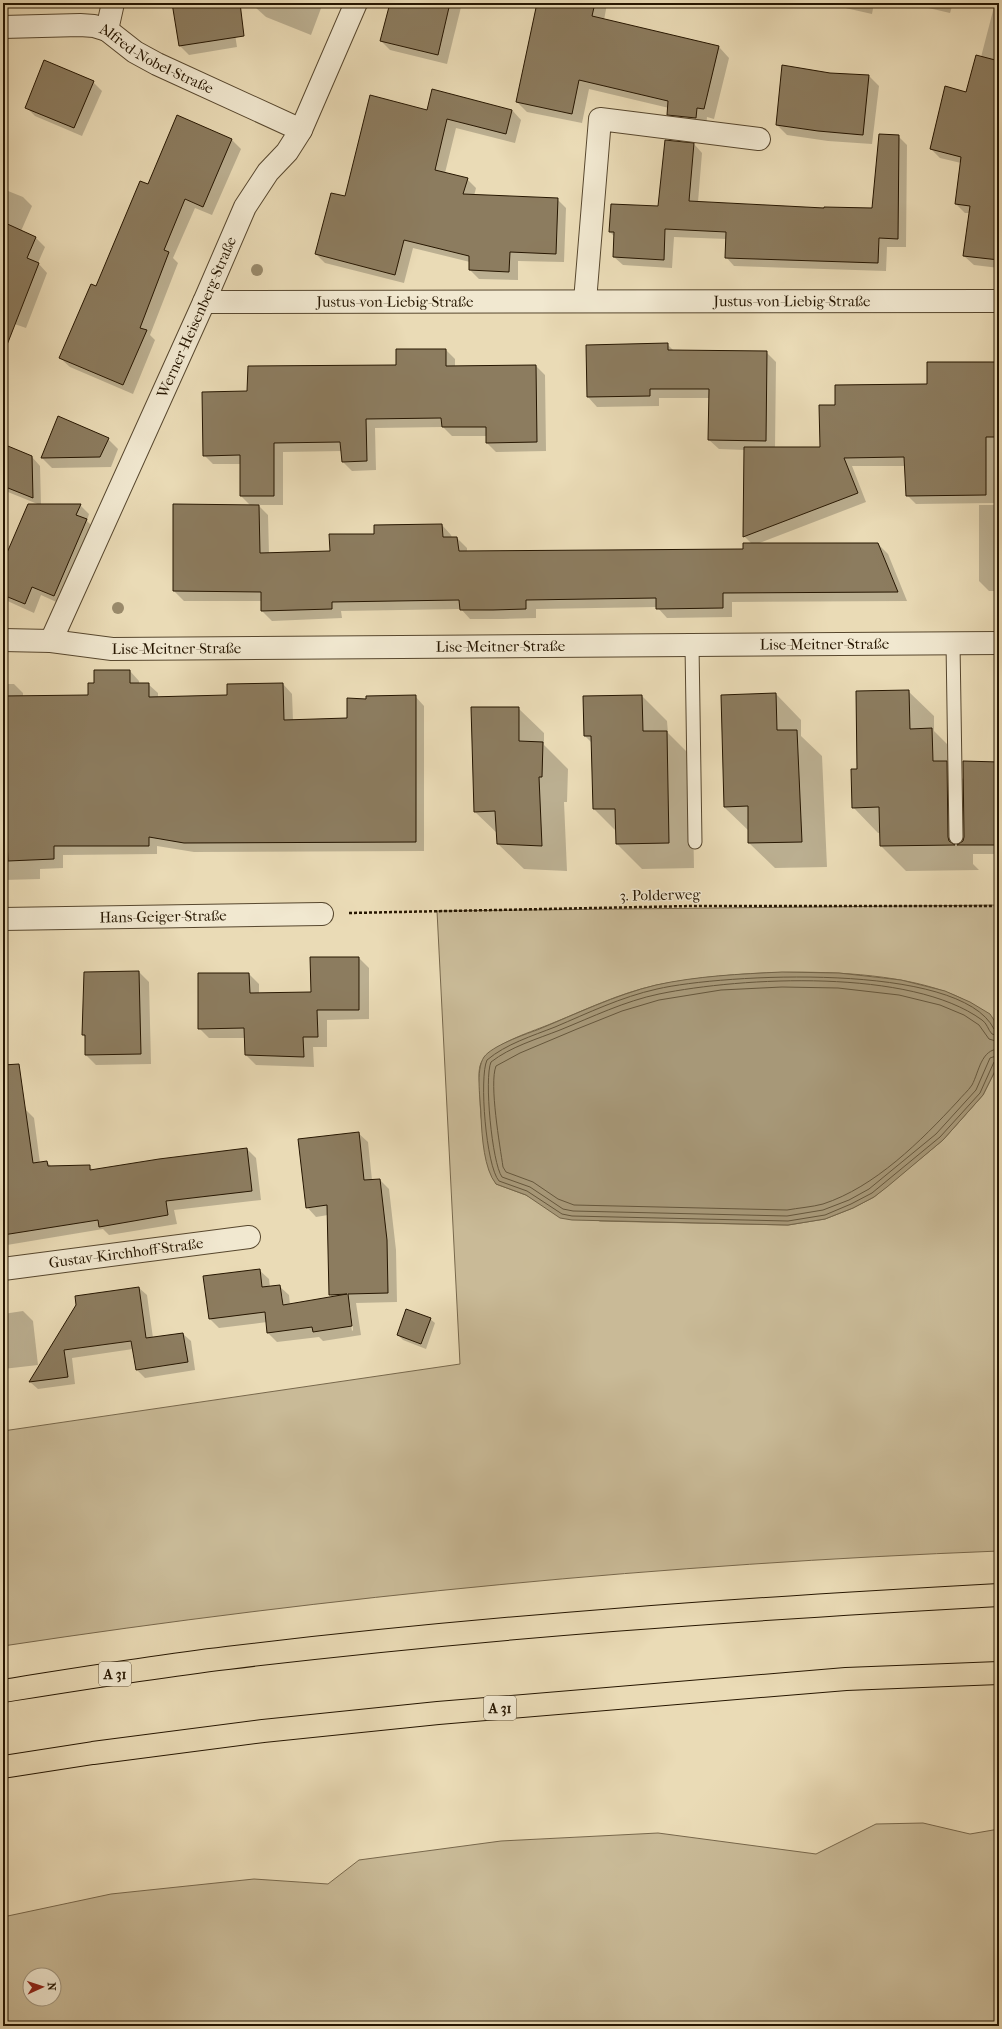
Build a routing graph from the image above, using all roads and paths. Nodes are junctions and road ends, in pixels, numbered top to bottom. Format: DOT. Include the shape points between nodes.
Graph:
graph roads {
  1 [pos="113,3"];
  2 [pos="356,3"];
  3 [pos="3,28"];
  4 [pos="107,30"];
  5 [pos="301,130"];
  6 [pos="759,140"];
  7 [pos="585,301"];
  8 [pos="999,301"];
  9 [pos="204,302"];
  10 [pos="3,640"];
  11 [pos="51,641"];
  12 [pos="953,643"];
  13 [pos="999,643"];
  14 [pos="692,645"];
  15 [pos="956,837"];
  16 [pos="695,842"];
  17 [pos="999,906"];
  18 [pos="322,914"];
  19 [pos="3,919"];
  20 [pos="249,1237"];
  21 [pos="3,1269"];
  22 [pos="999,1595"];
  23 [pos="999,1673"];
  24 [pos="3,1691"];
  25 [pos="3,1767"];
  1 -- 4 [label="street"];
  2 -- 5 [label="street, Werner-Heisenberg-Straße"];
  3 -- 4 [label="street, Alfred-Nobel-Straße" via="80,25"];
  4 -- 5 [label="street, Alfred-Nobel-Straße" via="135,52 157,64"];
  5 -- 9 [label="street, Werner-Heisenberg-Straße" via="245,207"];
  6 -- 7 [label="street" via="600,119"];
  7 -- 8 [label="street, Justus-von-Liebig-Straße"];
  7 -- 9 [label="street, Justus-von-Liebig-Straße"];
  9 -- 11 [label="street, Werner-Heisenberg-Straße"];
  10 -- 11 [label="street, Lise-Meitner-Straße"];
  11 -- 14 [label="street, Lise-Meitner-Straße" via="112,649"];
  12 -- 13 [label="street, Lise-Meitner-Straße"];
  12 -- 14 [label="street, Lise-Meitner-Straße"];
  12 -- 15 [label="lane"];
  14 -- 16 [label="lane"];
  17 -- 18 [label="path, 3. Polderweg" via="692,906"];
  18 -- 19 [label="street, Hans-Geiger-Straße"];
  20 -- 21 [label="street, Gustav-Kirchhoff-Straße"];
  22 -- 24 [label="highway, A 31" via="740,1610 480,1631 227,1658"];
  23 -- 25 [label="highway, A 31" via="846,1678 438,1713 263,1731"];
}
